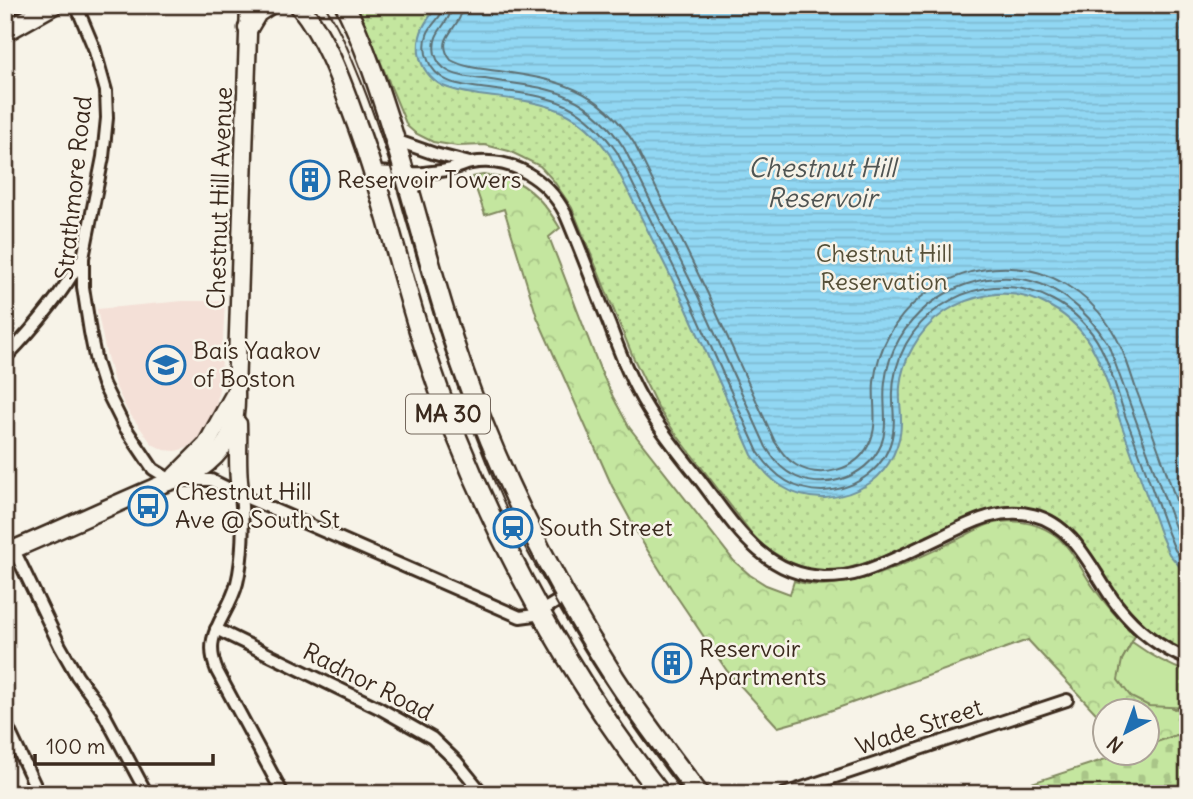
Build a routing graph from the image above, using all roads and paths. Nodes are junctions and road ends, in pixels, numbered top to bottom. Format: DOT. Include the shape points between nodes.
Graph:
graph roads {
  1 [pos="53,5"];
  2 [pos="76,5"];
  3 [pos="249,5"];
  4 [pos="269,5"];
  5 [pos="290,5"];
  6 [pos="345,5"];
  7 [pos="303,10"];
  8 [pos="248,28"];
  9 [pos="5,32"];
  10 [pos="395,140"];
  11 [pos="470,163"];
  12 [pos="373,172"];
  13 [pos="405,173"];
  14 [pos="83,258"];
  15 [pos="5,358"];
  16 [pos="236,393"];
  17 [pos="237,410"];
  18 [pos="171,480"];
  19 [pos="241,495"];
  20 [pos="10,551"];
  21 [pos="566,596"];
  22 [pos="541,612"];
  23 [pos="216,629"];
  24 [pos="1188,659"];
  25 [pos="1067,700"];
  26 [pos="5,722"];
  27 [pos="39,794"];
  28 [pos="147,794"];
  29 [pos="283,794"];
  30 [pos="483,794"];
  31 [pos="661,794"];
  32 [pos="699,794"];
  33 [pos="784,794"];
  1 -- 9 [label="main road"];
  2 -- 14 [label="street, Strathmore Road" via="106,91 103,158"];
  3 -- 8 [label="main road, Chestnut Hill Avenue"];
  4 -- 8 [label="main road"];
  5 -- 7 [label="main road"];
  6 -- 10 [label="main road, MA 30"];
  7 -- 12 [label="main road, MA 30" via="338,74"];
  8 -- 16 [label="main road, Chestnut Hill Avenue"];
  10 -- 11 [label="street"];
  10 -- 13 [label="main road, MA 30"];
  11 -- 13 [label="street" via="442,171"];
  11 -- 24 [label="street" via="499,163 523,171 559,201 644,404 761,555 789,571 816,577 844,576 991,515 1034,515 1056,525 1074,541 1141,631"];
  12 -- 13 [label="street"];
  12 -- 22 [label="main road, MA 30" via="453,428"];
  13 -- 21 [label="main road, MA 30" via="462,366 512,490"];
  14 -- 15 [label="street" via="43,316"];
  14 -- 18 [label="street, Strathmore Road" via="90,332 103,384 153,469"];
  16 -- 17 [label="main road, Chestnut Hill Avenue"];
  16 -- 18 [label="main road, Chestnut Hill Avenue" via="206,445"];
  17 -- 18 [label="main road, Chestnut Hill Avenue" via="233,430 212,460"];
  17 -- 19 [label="main road"];
  18 -- 19 [label="street" via="211,480"];
  18 -- 20 [label="main road, Chestnut Hill Avenue"];
  19 -- 22 [label="street" via="513,615 528,617"];
  19 -- 23 [label="street" via="237,581"];
  20 -- 28 [label="street"];
  21 -- 22 [label="street"];
  21 -- 32 [label="main road, MA 30" via="629,699"];
  22 -- 31 [label="main road, MA 30"];
  23 -- 29 [label="street" via="211,647 216,671"];
  23 -- 30 [label="street, Radnor Road" via="432,738"];
  25 -- 33 [label="street, Wade Street"];
  26 -- 27 [label="street"];
}
